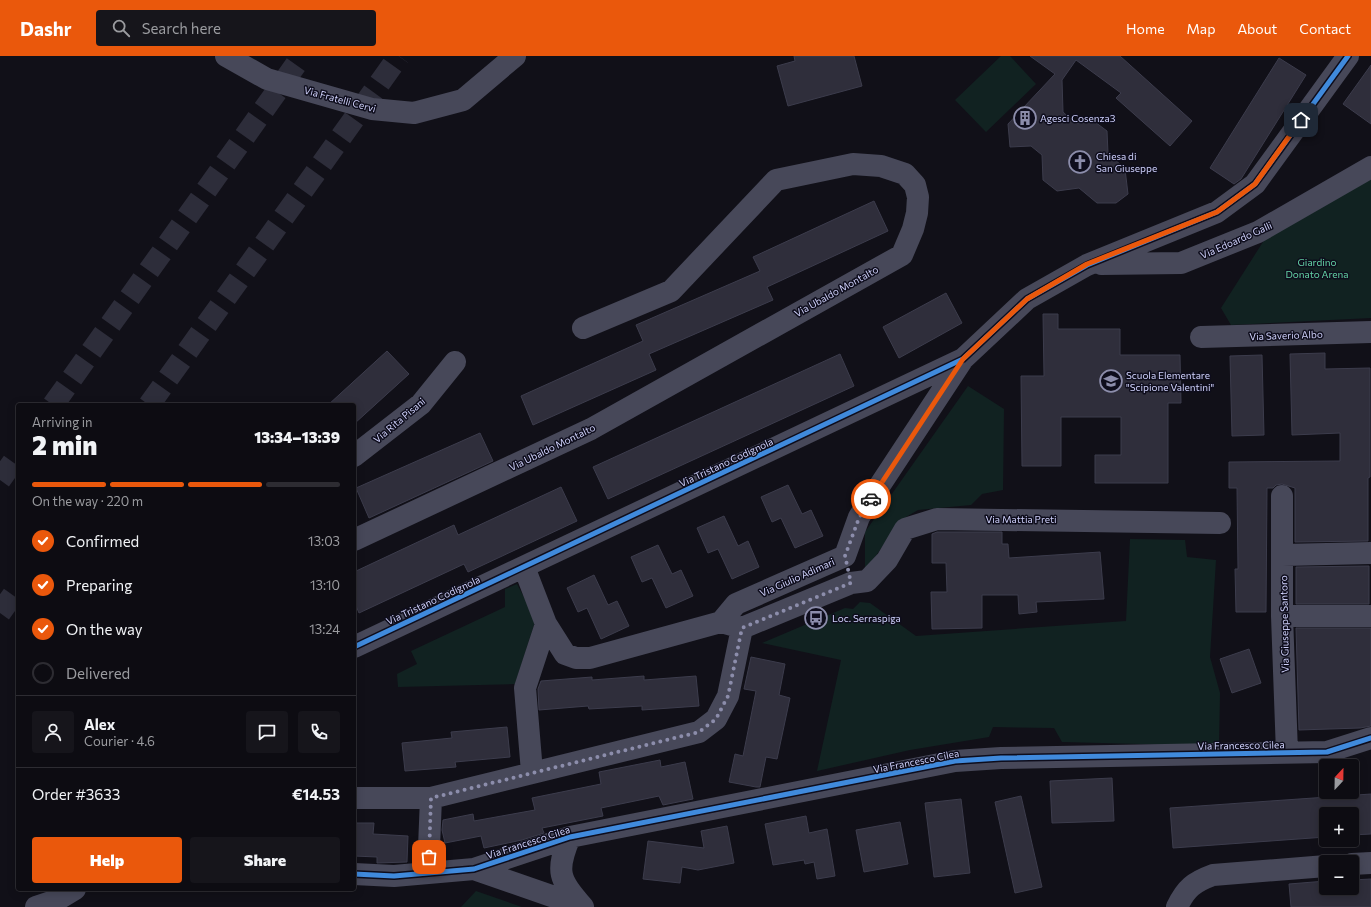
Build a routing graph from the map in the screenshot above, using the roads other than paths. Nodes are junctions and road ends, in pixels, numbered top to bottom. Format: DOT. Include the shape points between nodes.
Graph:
graph roads {
  1 [pos="226,56"];
  2 [pos="515,56"];
  3 [pos="1348,56"];
  4 [pos="1371,167"];
  5 [pos="1087,264"];
  6 [pos="583,328"];
  7 [pos="1371,332"];
  8 [pos="1201,338"];
  9 [pos="963,359"];
  10 [pos="455,362"];
  11 [pos="356,454"];
  12 [pos="1282,496"];
  13 [pos="1220,523"];
  14 [pos="356,539"];
  15 [pos="1371,553"];
  16 [pos="1283,555"];
  17 [pos="845,556"];
  18 [pos="524,567"];
  19 [pos="851,583"];
  20 [pos="1282,616"];
  21 [pos="1371,616"];
  22 [pos="720,622"];
  23 [pos="546,624"];
  24 [pos="742,628"];
  25 [pos="356,645"];
  26 [pos="1371,738"];
  27 [pos="1287,753"];
  28 [pos="532,772"];
  29 [pos="356,798"];
  30 [pos="431,798"];
  31 [pos="570,837"];
  32 [pos="1371,863"];
  33 [pos="1359,864"];
  34 [pos="1319,867"];
  35 [pos="474,869"];
  36 [pos="428,872"];
  37 [pos="356,874"];
  38 [pos="72,891"];
  39 [pos="36,907"];
  40 [pos="583,907"];
  41 [pos="1177,907"];
  1 -- 2 [label="street, Via Fratelli Cervi" via="268,79 372,109 414,113 463,100"];
  3 -- 5 [label="street, Via Tristano Codignola" via="1255,184 1217,212"];
  4 -- 5 [label="street, Via Edoardo Galli" via="1258,232 1181,263"];
  5 -- 9 [label="street, Via Tristano Codignola" via="1027,299"];
  6 -- 14 [label="street, Via Ubaldo Montalto" via="671,290 776,180 853,164 867,164 905,174 915,185 918,197 917,213 902,255 591,429"];
  7 -- 8 [label="street, Via Saverio Albo"];
  9 -- 17 [label="street, Via Giulio Adimari" via="859,518"];
  9 -- 18 [label="street, Via Tristano Codignola"];
  10 -- 11 [label="street, Via Rita Pisani" via="421,404"];
  12 -- 16 [label="street, Via Giuseppe Santoro"];
  13 -- 19 [label="street, Via Mattia Preti" via="937,519 905,529 887,560 867,581"];
  15 -- 16 [label="street"];
  16 -- 20 [label="street, Via Giuseppe Santoro"];
  17 -- 19 [label="street"];
  17 -- 22 [label="street, Via Giulio Adimari" via="736,604"];
  18 -- 23 [label="street"];
  18 -- 25 [label="street, Via Tristano Codignola"];
  19 -- 24 [label="street, Via Mattia Preti"];
  20 -- 21 [label="street"];
  20 -- 27 [label="street, Via Giuseppe Santoro"];
  22 -- 23 [label="street" via="590,658 576,658 565,654"];
  22 -- 24 [label="street"];
  23 -- 28 [label="street" via="526,688"];
  24 -- 28 [label="street" via="728,696 716,719 699,732"];
  26 -- 27 [label="street, Via Francesco Cilea" via="1327,752"];
  27 -- 31 [label="street, Via Francesco Cilea" via="955,761"];
  28 -- 30 [label="street"];
  29 -- 30 [label="street"];
  30 -- 36 [label="street"];
  31 -- 35 [label="street, Via Francesco Cilea"];
  31 -- 40 [label="street" via="562,856 561,869 565,886"];
  32 -- 33 [label="street"];
  34 -- 41 [label="street" via="1214,875 1200,880 1188,889"];
  35 -- 36 [label="street"];
  35 -- 40 [label="street"];
  36 -- 37 [label="street" via="394,876"];
  38 -- 39 [label="street" via="57,900"];
}
